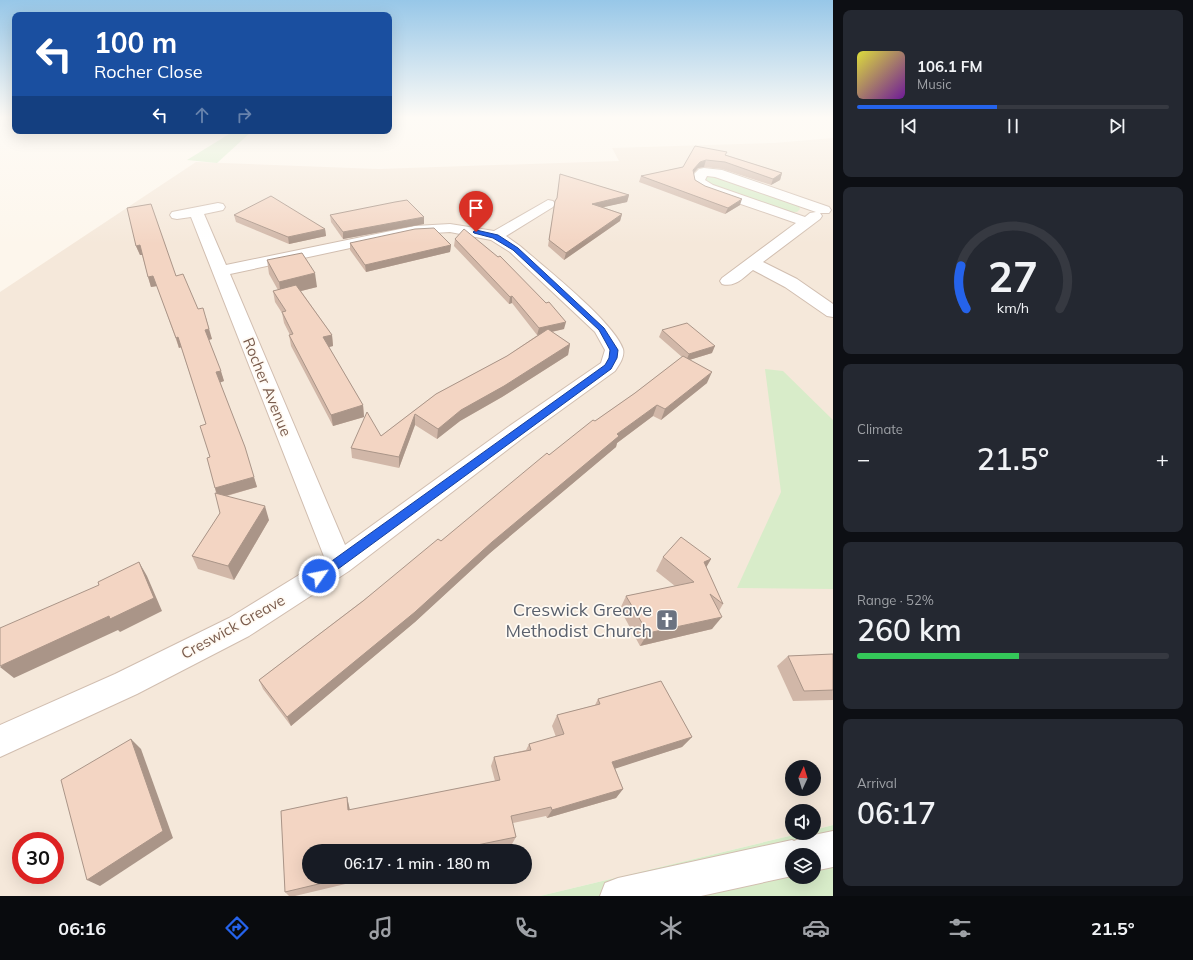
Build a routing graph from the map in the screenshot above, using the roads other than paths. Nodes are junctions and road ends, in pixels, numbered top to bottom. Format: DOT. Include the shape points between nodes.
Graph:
graph roads {
  1 [pos="534,198"];
  2 [pos="548,204"];
  3 [pos="829,206"];
  4 [pos="218,207"];
  5 [pos="562,209"];
  6 [pos="196,211"];
  7 [pos="177,215"];
  8 [pos="806,222"];
  9 [pos="496,236"];
  10 [pos="752,264"];
  11 [pos="220,271"];
  12 [pos="728,281"];
  13 [pos="833,312"];
  14 [pos="340,563"];
  15 [pos="0,741"];
  16 [pos="833,849"];
  17 [pos="821,851"];
  18 [pos="785,860"];
  19 [pos="618,896"];
  1 -- 2 [label="street"];
  2 -- 5 [label="street"];
  2 -- 9 [label="street"];
  3 -- 8 [label="street"];
  3 -- 8 [label="street" via="717,173 704,172 698,176 700,182 708,188"];
  4 -- 6 [label="street"];
  6 -- 7 [label="street"];
  6 -- 11 [label="street, Rocher Avenue"];
  8 -- 10 [label="street"];
  9 -- 11 [label="street" via="450,228 415,230"];
  9 -- 14 [label="street, Creswick Greave" via="516,249 602,329 614,350 613,358 608,367"];
  10 -- 12 [label="street"];
  10 -- 13 [label="street" via="790,283"];
  11 -- 14 [label="street, Rocher Avenue"];
  14 -- 15 [label="street, Creswick Greave" via="239,627 126,684"];
  16 -- 17 [label="street"];
  18 -- 19 [label="street"];
}
